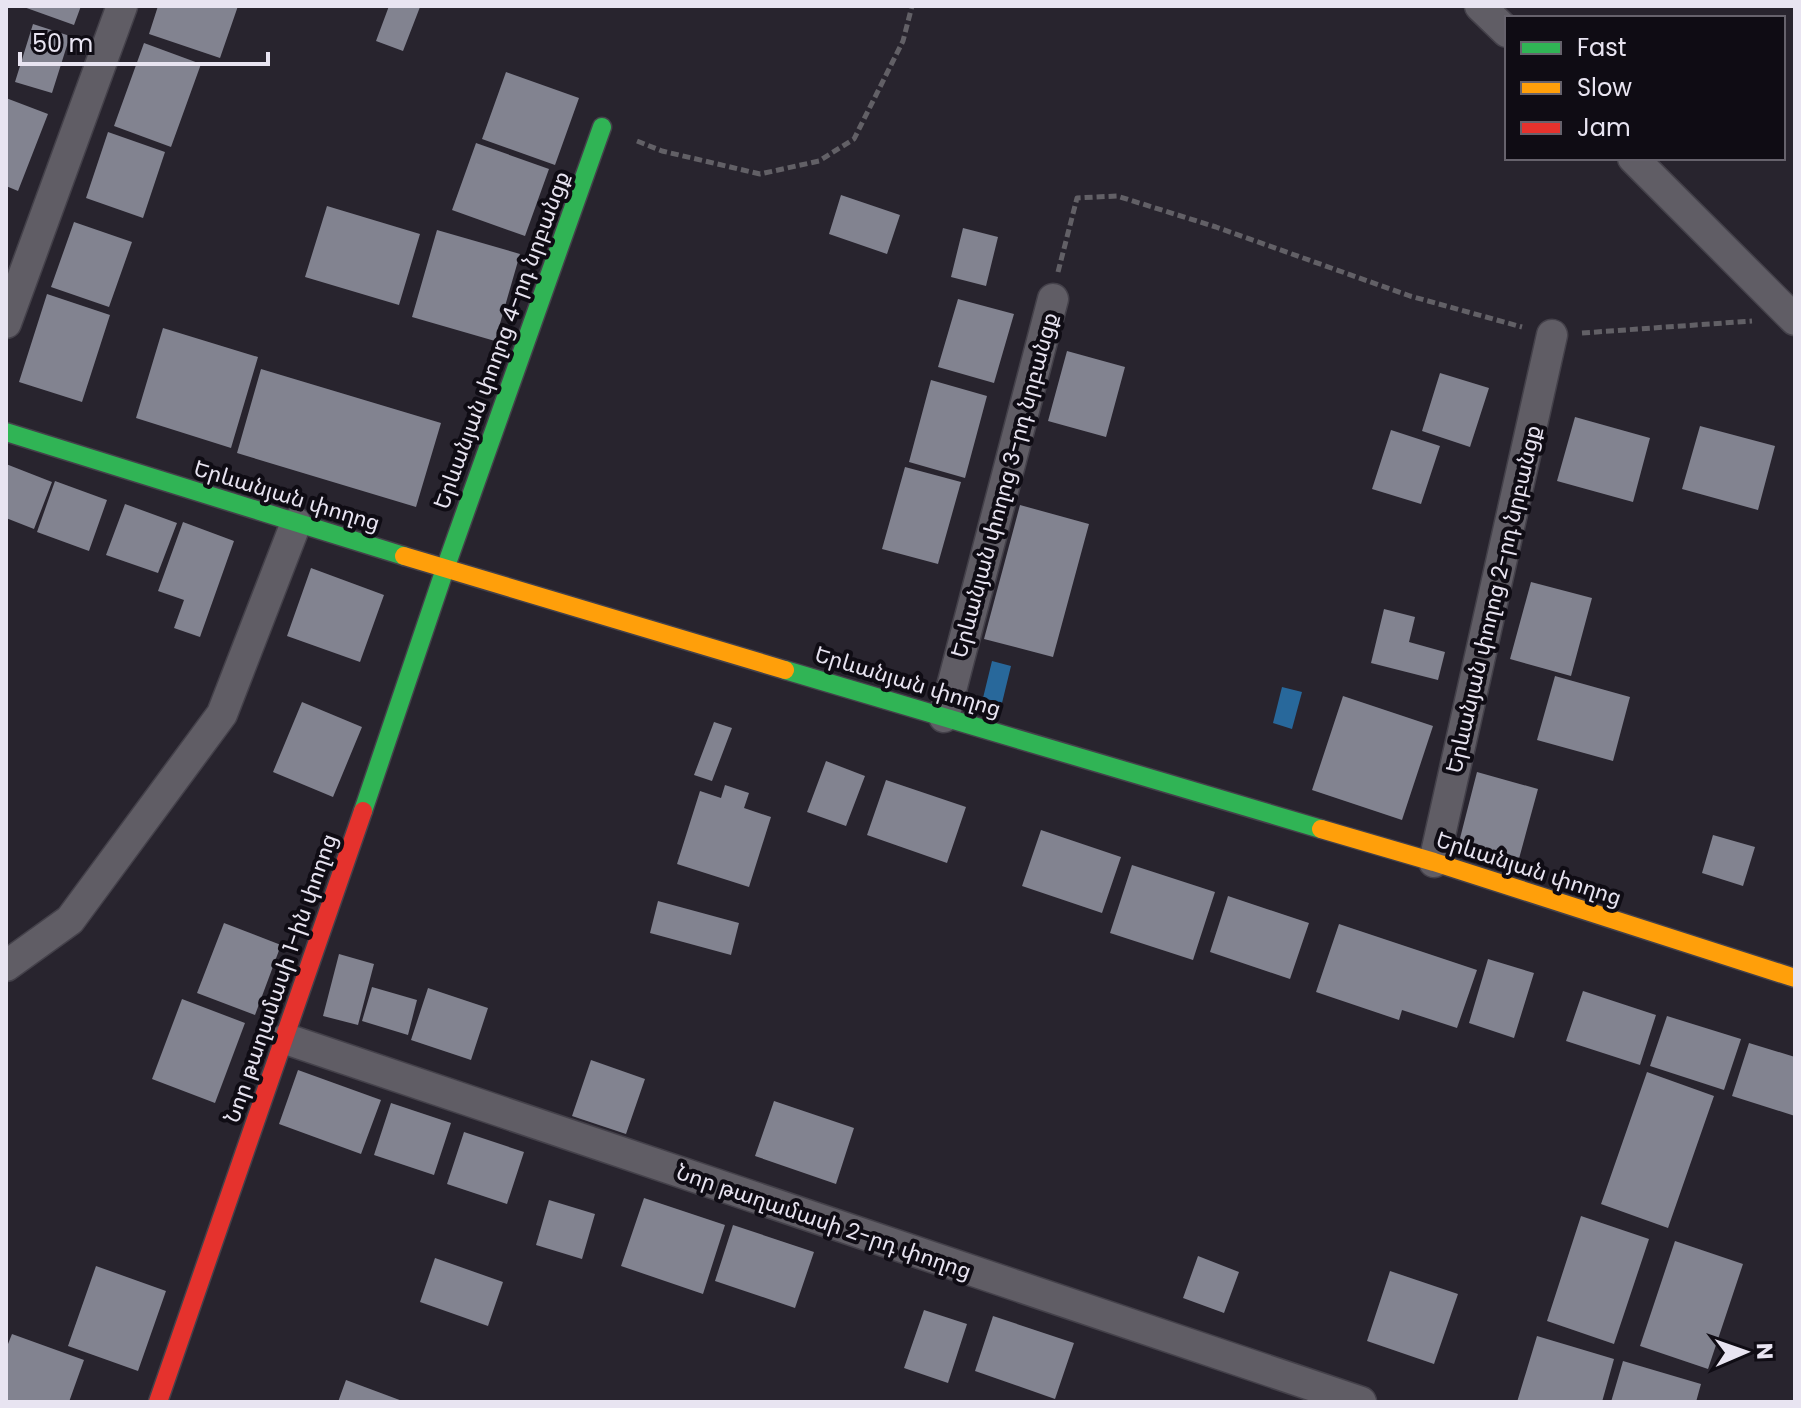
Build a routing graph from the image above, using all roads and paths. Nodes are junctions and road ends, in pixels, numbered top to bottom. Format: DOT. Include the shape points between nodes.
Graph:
graph roads {
  1 [pos="122,6"];
  2 [pos="912,6"];
  3 [pos="1480,6"];
  4 [pos="1505,30"];
  5 [pos="602,127"];
  6 [pos="1635,160"];
  7 [pos="1053,299"];
  8 [pos="1794,319"];
  9 [pos="6,323"];
  10 [pos="1552,335"];
  11 [pos="6,432"];
  12 [pos="296,523"];
  13 [pos="445,569"];
  14 [pos="944,717"];
  15 [pos="1434,862"];
  16 [pos="6,966"];
  17 [pos="1795,978"];
  18 [pos="286,1039"];
  19 [pos="158,1402"];
  20 [pos="1361,1402"];
  1 -- 9 [label="street"];
  2 -- 5 [label="path" via="903,41 854,139 819,161 760,174 662,151"];
  3 -- 4 [label="street"];
  5 -- 13 [label="main road, Երևանյան փողոց 4-րդ նրբանցք"];
  6 -- 8 [label="street"];
  7 -- 10 [label="path" via="1077,198 1117,196 1410,296"];
  7 -- 14 [label="street, Երևանյան փողոց 3-րդ նրբանցք"];
  8 -- 10 [label="path"];
  10 -- 15 [label="street, Երևանյան փողոց 2-րդ նրբանցք"];
  11 -- 12 [label="main road, Երևանյան փողոց"];
  12 -- 13 [label="main road, Երևանյան փողոց"];
  12 -- 16 [label="street" via="222,714 70,920"];
  13 -- 14 [label="main road, Երևանյան փողոց"];
  13 -- 18 [label="main road, Նոր թաղամասի 1-ին փողոց"];
  14 -- 15 [label="main road, Երևանյան փողոց"];
  15 -- 17 [label="main road, Երևանյան փողոց"];
  18 -- 19 [label="main road, Նոր թաղամասի 1-ին փողոց"];
  18 -- 20 [label="street, Նոր թաղամասի 2-րդ փողոց"];
}
